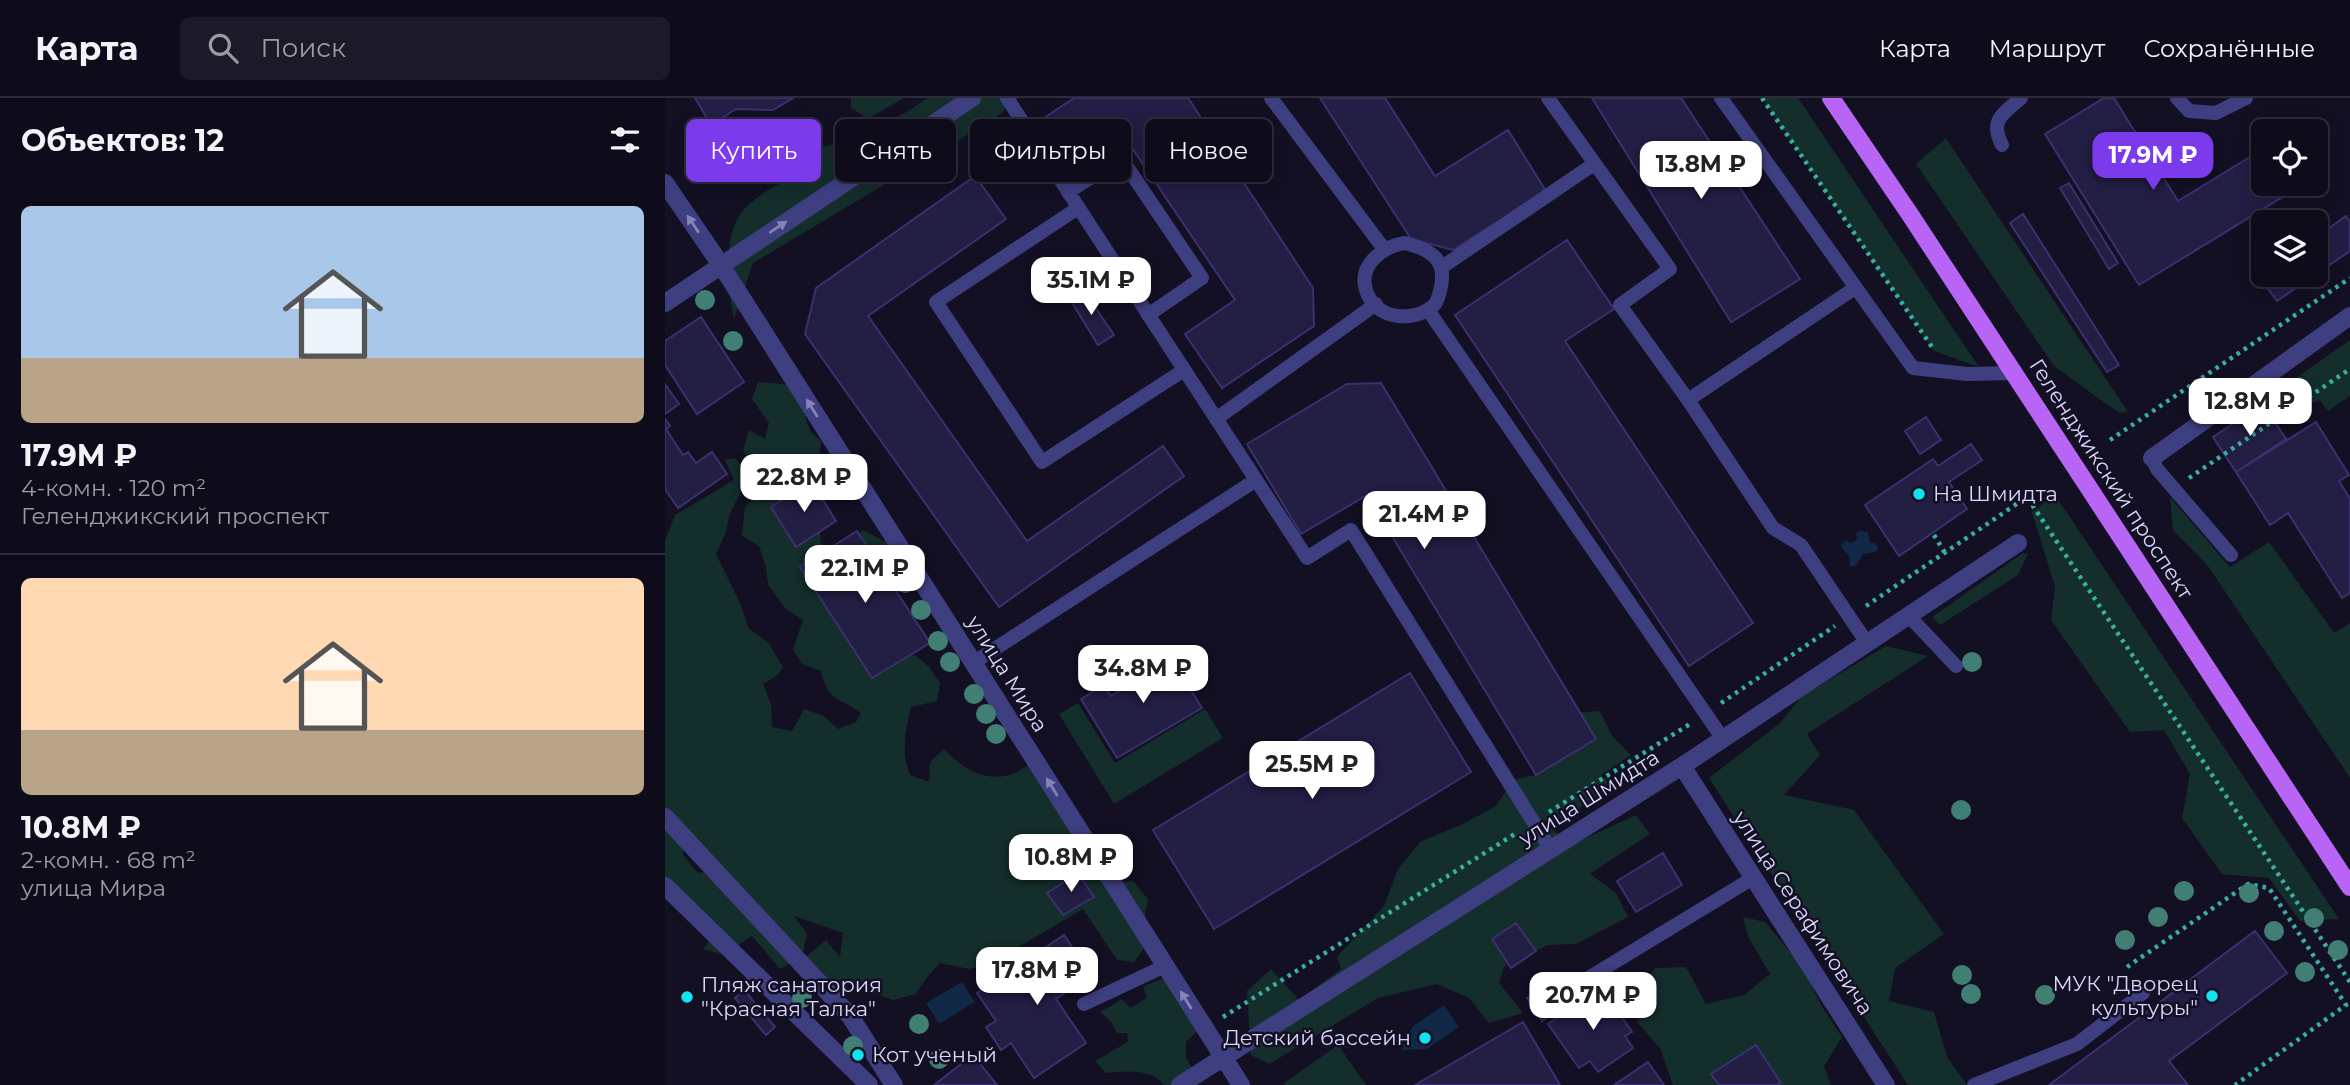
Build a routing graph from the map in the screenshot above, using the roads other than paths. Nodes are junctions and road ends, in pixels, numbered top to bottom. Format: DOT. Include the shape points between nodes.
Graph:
graph roads {
  1 [pos="972,98"];
  2 [pos="1007,98"];
  3 [pos="1271,98"];
  4 [pos="1548,98"];
  5 [pos="1721,98"];
  6 [pos="1831,98"];
  7 [pos="2021,98"];
  8 [pos="2177,98"];
  9 [pos="2246,98"];
  10 [pos="2003,145"];
  11 [pos="1594,164"];
  12 [pos="665,183"];
  13 [pos="1068,192"];
  14 [pos="1078,208"];
  15 [pos="1384,249"];
  16 [pos="721,265"];
  17 [pos="1442,267"];
  18 [pos="1855,288"];
  19 [pos="665,303"];
  20 [pos="1376,304"];
  21 [pos="1428,310"];
  22 [pos="1148,315"];
  23 [pos="2350,316"];
  24 [pos="1184,369"];
  25 [pos="2014,373"];
  26 [pos="1688,400"];
  27 [pos="1216,419"];
  28 [pos="2152,458"];
  29 [pos="1256,480"];
  30 [pos="2018,543"];
  31 [pos="2231,555"];
  32 [pos="1908,615"];
  33 [pos="1867,643"];
  34 [pos="973,663"];
  35 [pos="1956,666"];
  36 [pos="1723,739"];
  37 [pos="1682,766"];
  38 [pos="665,817"];
  39 [pos="1551,850"];
  40 [pos="1753,878"];
  41 [pos="665,886"];
  42 [pos="2350,887"];
  43 [pos="1165,967"];
  44 [pos="1590,977"];
  45 [pos="2143,993"];
  46 [pos="1084,1004"];
  47 [pos="1222,1058"];
  48 [pos="2006,1072"];
  49 [pos="869,1085"];
  50 [pos="894,1085"];
  51 [pos="1180,1085"];
  52 [pos="1241,1085"];
  53 [pos="1886,1085"];
  54 [pos="1974,1085"];
  55 [pos="2015,1085"];
  16 -- 1 [label="street, one-way"];
  2 -- 13 [label="lane"];
  3 -- 15 [label="lane"];
  4 -- 11 [label="lane"];
  5 -- 18 [label="lane"];
  6 -- 25 [label="main road, Геленджикский проспект"];
  7 -- 10 [label="lane" via="1998,118 1996,133"];
  8 -- 9 [label="lane" via="2189,111 2216,113"];
  11 -- 17 [label="lane"];
  11 -- 26 [label="lane" via="1670,269 1620,305"];
  16 -- 12 [label="street, улица Мира, one-way"];
  13 -- 14 [label="lane"];
  13 -- 22 [label="lane" via="1121,158 1202,278"];
  14 -- 22 [label="lane"];
  14 -- 24 [label="lane" via="936,302 1042,462"];
  15 -- 17 [label="lane" via="1405,243 1423,247"];
  15 -- 20 [label="lane" via="1367,273 1366,289"];
  16 -- 19 [label="street"];
  34 -- 16 [label="street, улица Мира, one-way"];
  17 -- 21 [label="lane" via="1437,303"];
  18 -- 25 [label="lane" via="1913,368"];
  18 -- 26 [label="lane"];
  20 -- 21 [label="lane" via="1387,315 1407,317"];
  20 -- 27 [label="lane"];
  21 -- 36 [label="lane"];
  22 -- 24 [label="lane"];
  23 -- 28 [label="street"];
  24 -- 27 [label="lane"];
  25 -- 42 [label="main road, Геленджикский проспект"];
  26 -- 33 [label="lane" via="1773,528 1801,545"];
  27 -- 29 [label="lane"];
  28 -- 31 [label="lane"];
  29 -- 34 [label="lane"];
  29 -- 39 [label="lane" via="1307,558 1351,530"];
  30 -- 32 [label="street, улица Шмидта"];
  32 -- 33 [label="street, улица Шмидта"];
  32 -- 35 [label="lane"];
  33 -- 36 [label="street, улица Шмидта"];
  43 -- 34 [label="street, улица Мира, one-way"];
  36 -- 37 [label="street, улица Шмидта"];
  37 -- 39 [label="street, улица Шмидта"];
  37 -- 40 [label="street, улица Серафимовича"];
  38 -- 50 [label="street" via="850,1016"];
  39 -- 47 [label="street, улица Шмидта"];
  40 -- 44 [label="lane"];
  40 -- 53 [label="street, улица Серафимовича"];
  41 -- 49 [label="street"];
  43 -- 46 [label="lane"];
  47 -- 43 [label="street, улица Мира, one-way"];
  45 -- 48 [label="lane" via="2077,1044"];
  47 -- 51 [label="street, улица Шмидта"];
  47 -- 52 [label="street, улица Мира"];
  48 -- 54 [label="lane"];
  48 -- 55 [label="lane"];
}
